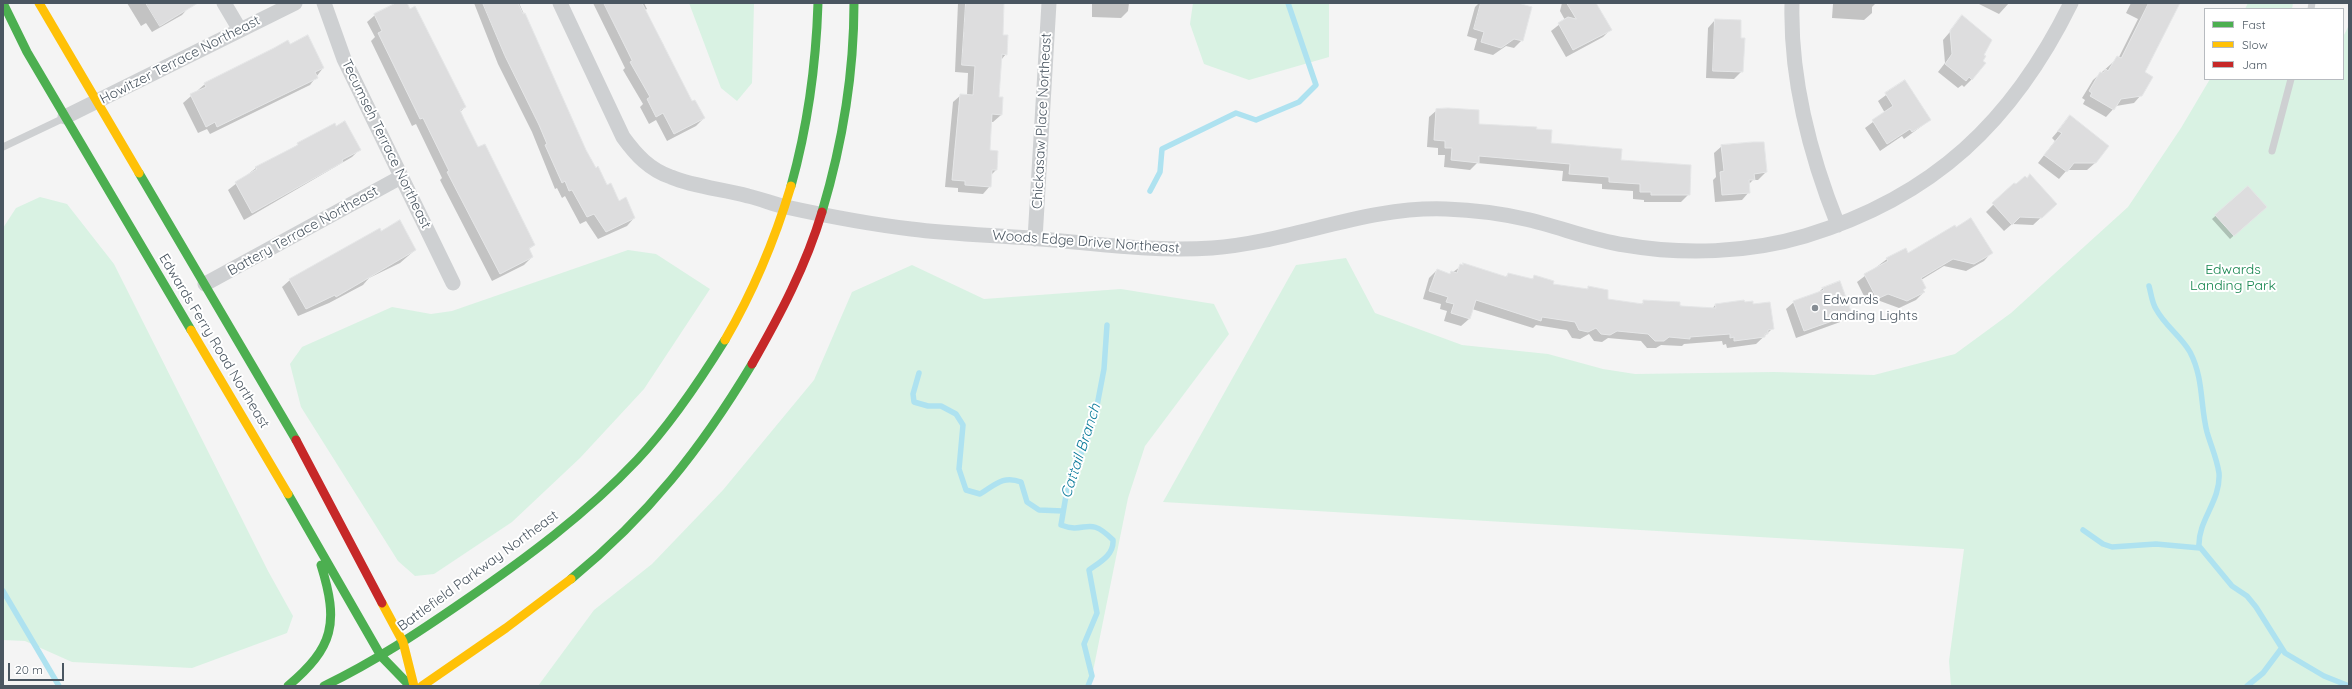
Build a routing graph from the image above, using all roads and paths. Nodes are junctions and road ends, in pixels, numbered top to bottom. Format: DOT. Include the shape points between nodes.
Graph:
graph roads {
  1 [pos="3,3"];
  2 [pos="39,3"];
  3 [pos="224,3"];
  4 [pos="295,3"];
  5 [pos="324,3"];
  6 [pos="560,3"];
  7 [pos="818,3"];
  8 [pos="854,3"];
  9 [pos="1049,3"];
  10 [pos="1792,3"];
  11 [pos="2071,3"];
  12 [pos="240,30"];
  13 [pos="2292,80"];
  14 [pos="97,102"];
  15 [pos="65,117"];
  16 [pos="3,147"];
  17 [pos="2272,151"];
  18 [pos="401,177"];
  19 [pos="785,207"];
  20 [pos="820,214"];
  21 [pos="1838,225"];
  22 [pos="1035,239"];
  23 [pos="453,282"];
  24 [pos="205,284"];
  25 [pos="306,526"];
  26 [pos="403,642"];
  27 [pos="381,656"];
  28 [pos="288,686"];
  29 [pos="324,686"];
  30 [pos="410,686"];
  31 [pos="414,686"];
  32 [pos="422,686"];
  1 -- 15 [label="main road, Edwards Ferry Road Northeast" via="27,52"];
  2 -- 14 [label="main road, Edwards Ferry Road Northeast"];
  3 -- 12 [label="street"];
  4 -- 12 [label="street, Howitzer Terrace Northeast"];
  5 -- 18 [label="street, Tecumseh Terrace Northeast" via="344,59"];
  6 -- 19 [label="street, Woods Edge Drive Northeast" via="623,138 636,155 650,167 671,178"];
  7 -- 19 [label="main road, Battlefield Parkway Northeast" via="817,43 810,102 801,152"];
  8 -- 20 [label="main road" via="853,45 846,97 838,144"];
  9 -- 22 [label="street, Chickasaw Place Northeast"];
  10 -- 21 [label="street" via="1795,73 1822,180"];
  11 -- 21 [label="street, Woods Edge Drive Northeast" via="2052,42 2028,80 2001,114 1970,145 1935,173 1888,202"];
  12 -- 14 [label="street, Howitzer Terrace Northeast"];
  13 -- 17 [label="lane"];
  14 -- 15 [label="street, Howitzer Terrace Northeast"];
  14 -- 24 [label="main road, Edwards Ferry Road Northeast"];
  15 -- 16 [label="lane"];
  15 -- 25 [label="main road, Edwards Ferry Road Northeast"];
  18 -- 23 [label="street, Tecumseh Terrace Northeast"];
  18 -- 24 [label="street, Battery Terrace Northeast"];
  19 -- 20 [label="street, Woods Edge Drive Northeast"];
  19 -- 26 [label="main road, Battlefield Parkway Northeast" via="768,252 718,352 684,402 650,444 605,492 569,524 527,557"];
  20 -- 22 [label="street, Woods Edge Drive Northeast" via="909,229"];
  20 -- 32 [label="main road" via="805,260 772,331 750,370 693,454 638,519 569,580"];
  21 -- 22 [label="street, Woods Edge Drive Northeast" via="1800,238 1711,251 1667,250 1624,245 1528,220 1483,212 1442,209 1399,211 1357,217 1260,241 1214,248 1140,248"];
  24 -- 26 [label="main road, Edwards Ferry Road Northeast" via="287,424"];
  25 -- 27 [label="main road, Edwards Ferry Road Northeast"];
  25 -- 28 [label="main road" via="326,579 330,608 328,639 312,665"];
  26 -- 27 [label="main road, Battlefield Parkway Northeast"];
  26 -- 31 [label="main road, Edwards Ferry Road Northeast"];
  27 -- 29 [label="main road, Battlefield Parkway Northeast"];
  27 -- 30 [label="main road, Edwards Ferry Road Northeast"];
}
